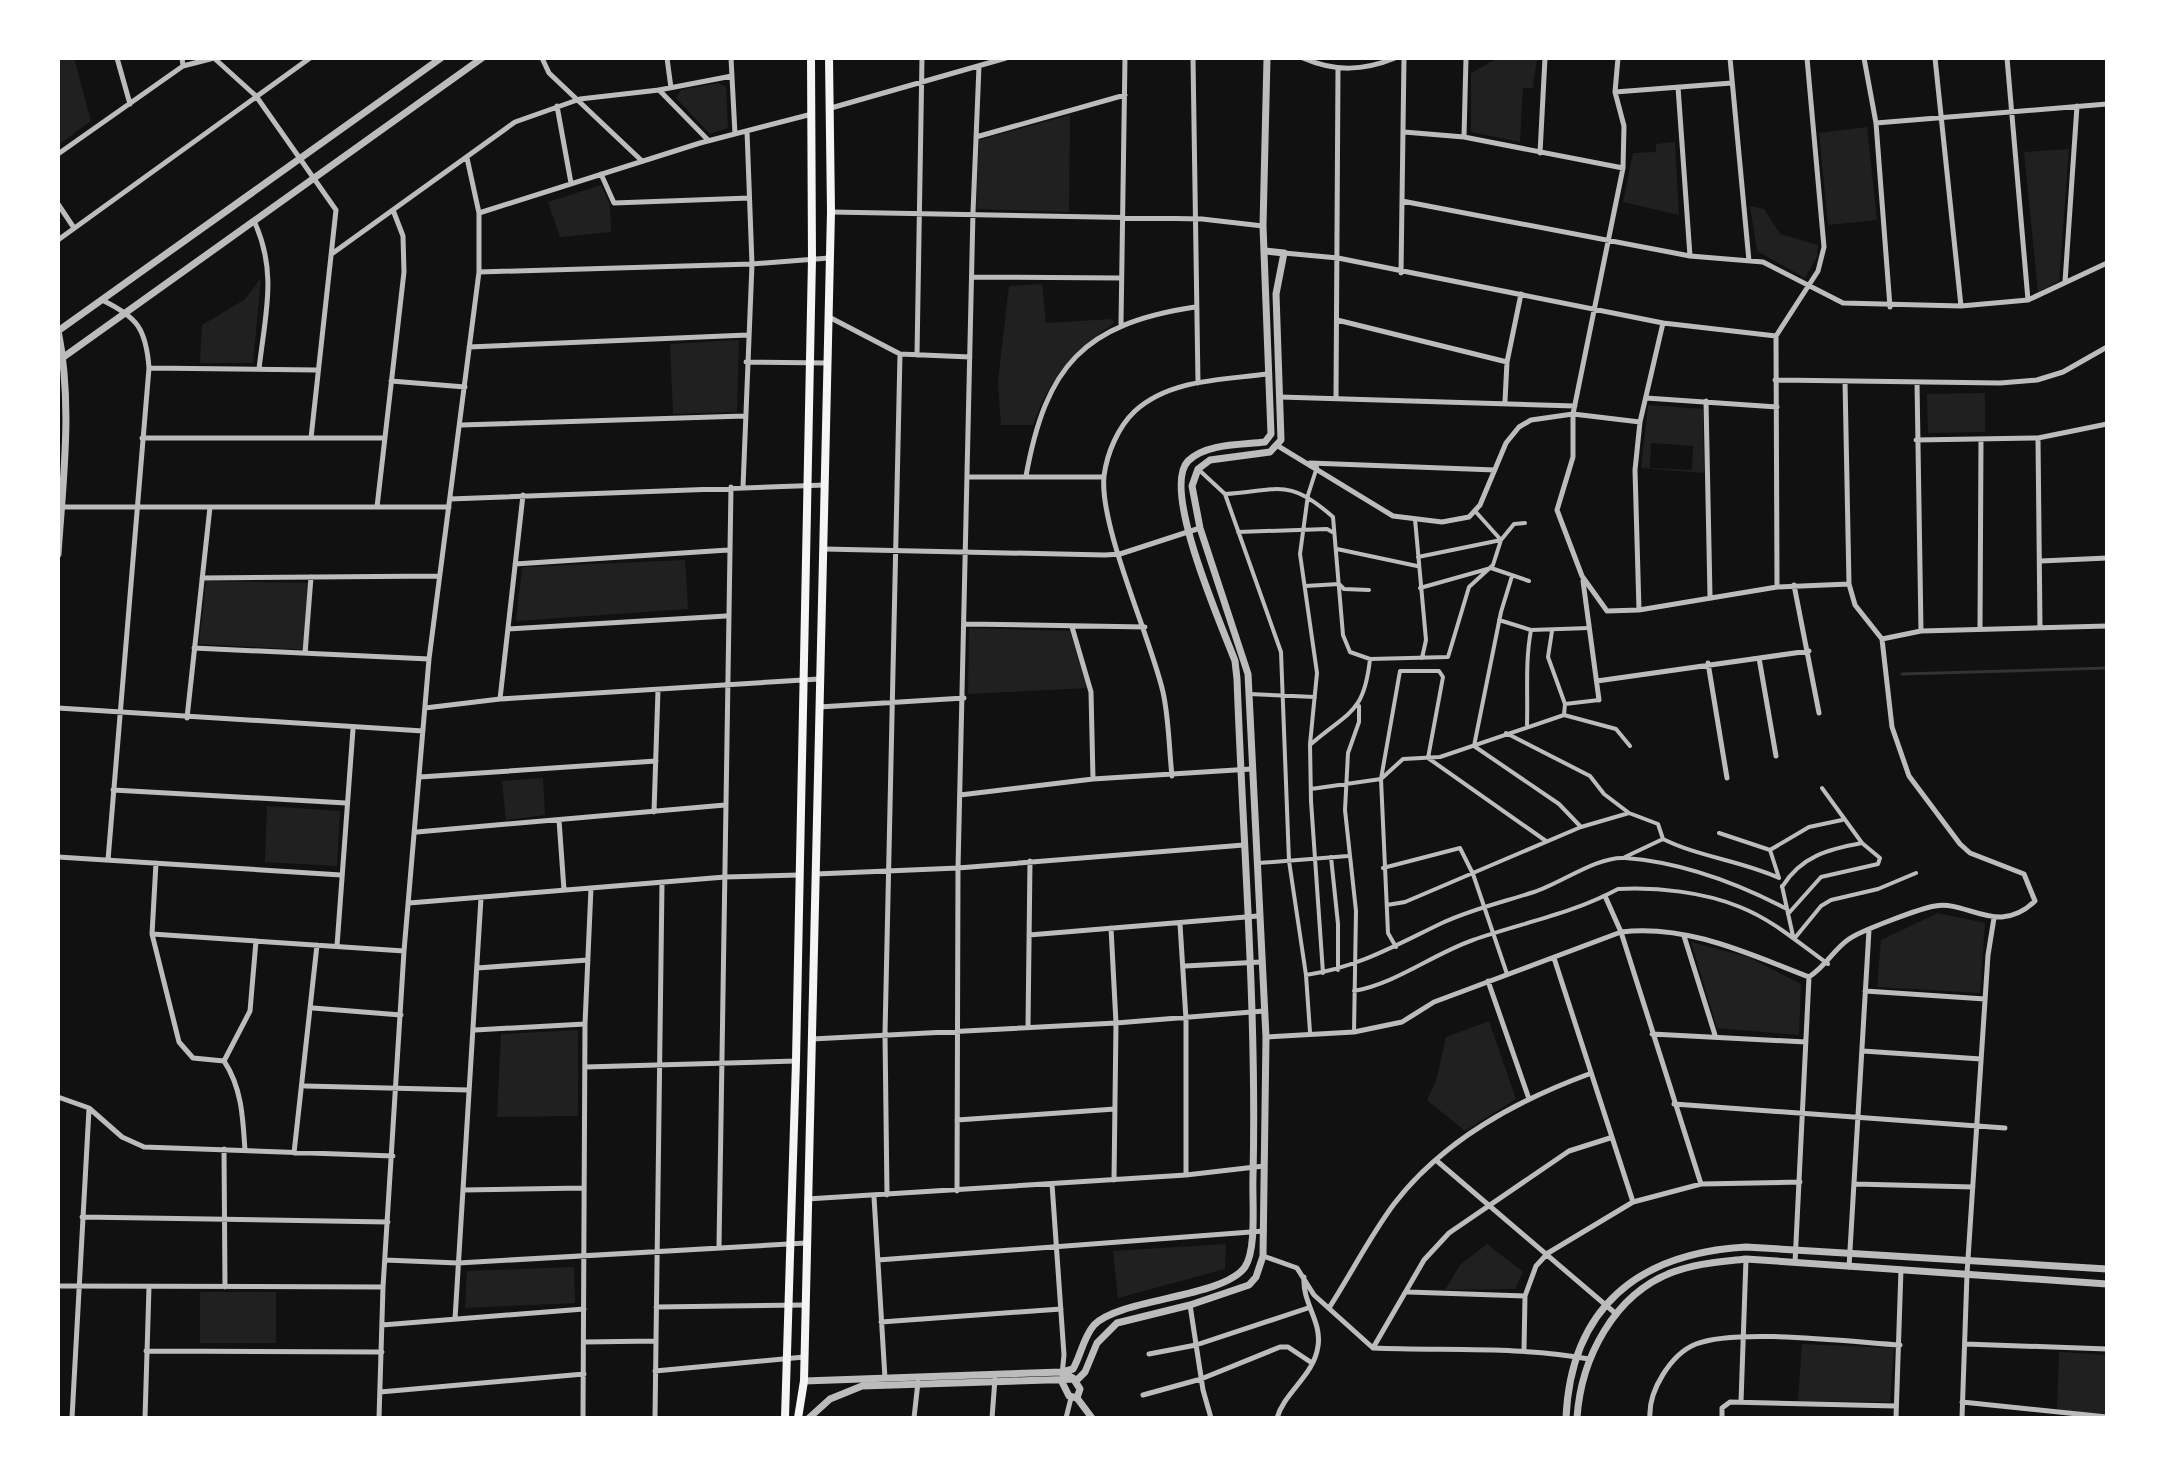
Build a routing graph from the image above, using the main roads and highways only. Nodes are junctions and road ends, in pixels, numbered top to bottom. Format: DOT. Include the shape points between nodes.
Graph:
graph roads {
  1 [pos="811,58"];
  2 [pos="829,58"];
  3 [pos="785,1418"];
  4 [pos="798,1418"];
  1 -- 3 [label="main road" via="810,364"];
  2 -- 4 [label="main road" via="828,363 804,1381"];
}
